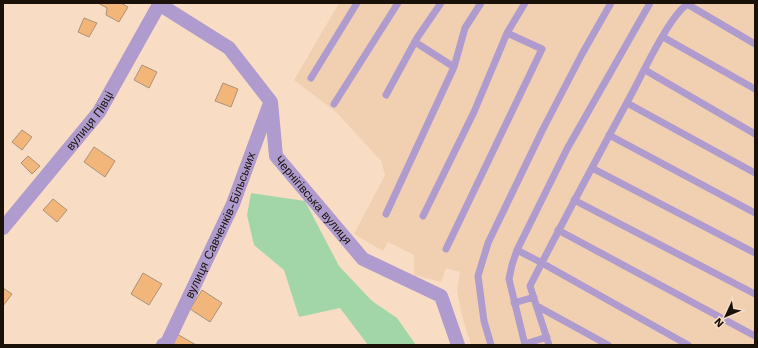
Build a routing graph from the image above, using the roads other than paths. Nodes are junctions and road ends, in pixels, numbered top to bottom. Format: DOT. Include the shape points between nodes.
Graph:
graph roads {
  1 [pos="357,3"];
  2 [pos="398,3"];
  3 [pos="441,3"];
  4 [pos="481,3"];
  5 [pos="525,3"];
  6 [pos="611,3"];
  7 [pos="650,3"];
  8 [pos="160,4"];
  9 [pos="688,4"];
  10 [pos="507,33"];
  11 [pos="663,37"];
  12 [pos="415,42"];
  13 [pos="755,44"];
  14 [pos="454,67"];
  15 [pos="645,70"];
  16 [pos="311,78"];
  17 [pos="755,90"];
  18 [pos="386,95"];
  19 [pos="271,102"];
  20 [pos="627,103"];
  21 [pos="334,104"];
  22 [pos="755,134"];
  23 [pos="609,135"];
  24 [pos="592,168"];
  25 [pos="755,173"];
  26 [pos="574,200"];
  27 [pos="755,213"];
  28 [pos="386,214"];
  29 [pos="423,216"];
  30 [pos="3,228"];
  31 [pos="558,230"];
  32 [pos="446,250"];
  33 [pos="517,250"];
  34 [pos="755,253"];
  35 [pos="542,262"];
  36 [pos="755,294"];
  37 [pos="534,297"];
  38 [pos="514,302"];
  39 [pos="537,306"];
  40 [pos="755,336"];
  41 [pos="547,337"];
  42 [pos="525,344"];
  43 [pos="163,345"];
  44 [pos="458,345"];
  45 [pos="491,345"];
  46 [pos="549,345"];
  47 [pos="608,345"];
  48 [pos="688,345"];
  1 -- 16 [label="lane"];
  2 -- 21 [label="lane"];
  3 -- 12 [label="lane"];
  4 -- 14 [label="lane" via="465,28"];
  5 -- 10 [label="lane"];
  6 -- 45 [label="lane" via="542,131 488,243 478,276 484,320"];
  7 -- 33 [label="lane" via="567,149"];
  8 -- 19 [label="street" via="229,48"];
  8 -- 30 [label="street, вулиця Півці" via="99,112"];
  9 -- 11 [label="lane" via="675,16"];
  9 -- 13 [label="lane"];
  10 -- 29 [label="lane" via="474,112"];
  10 -- 32 [label="lane" via="542,49"];
  11 -- 15 [label="lane"];
  11 -- 17 [label="lane"];
  12 -- 14 [label="lane"];
  12 -- 18 [label="lane"];
  14 -- 28 [label="lane"];
  15 -- 20 [label="lane"];
  15 -- 22 [label="lane"];
  19 -- 43 [label="street, вулиця Савченків-Більських" via="233,204 167,343"];
  19 -- 44 [label="street, Чернігівська вулиця" via="276,156 363,259 441,296"];
  20 -- 23 [label="lane"];
  20 -- 25 [label="lane"];
  23 -- 24 [label="lane"];
  23 -- 27 [label="lane"];
  24 -- 26 [label="lane"];
  24 -- 34 [label="lane"];
  26 -- 31 [label="lane"];
  26 -- 36 [label="lane"];
  31 -- 35 [label="lane"];
  31 -- 40 [label="lane"];
  33 -- 35 [label="lane"];
  33 -- 38 [label="lane" via="509,279"];
  35 -- 37 [label="lane" via="530,286"];
  35 -- 48 [label="lane"];
  37 -- 38 [label="lane"];
  37 -- 39 [label="lane"];
  38 -- 42 [label="lane"];
  39 -- 41 [label="lane"];
  39 -- 47 [label="lane"];
  41 -- 42 [label="lane"];
  41 -- 46 [label="lane"];
}
